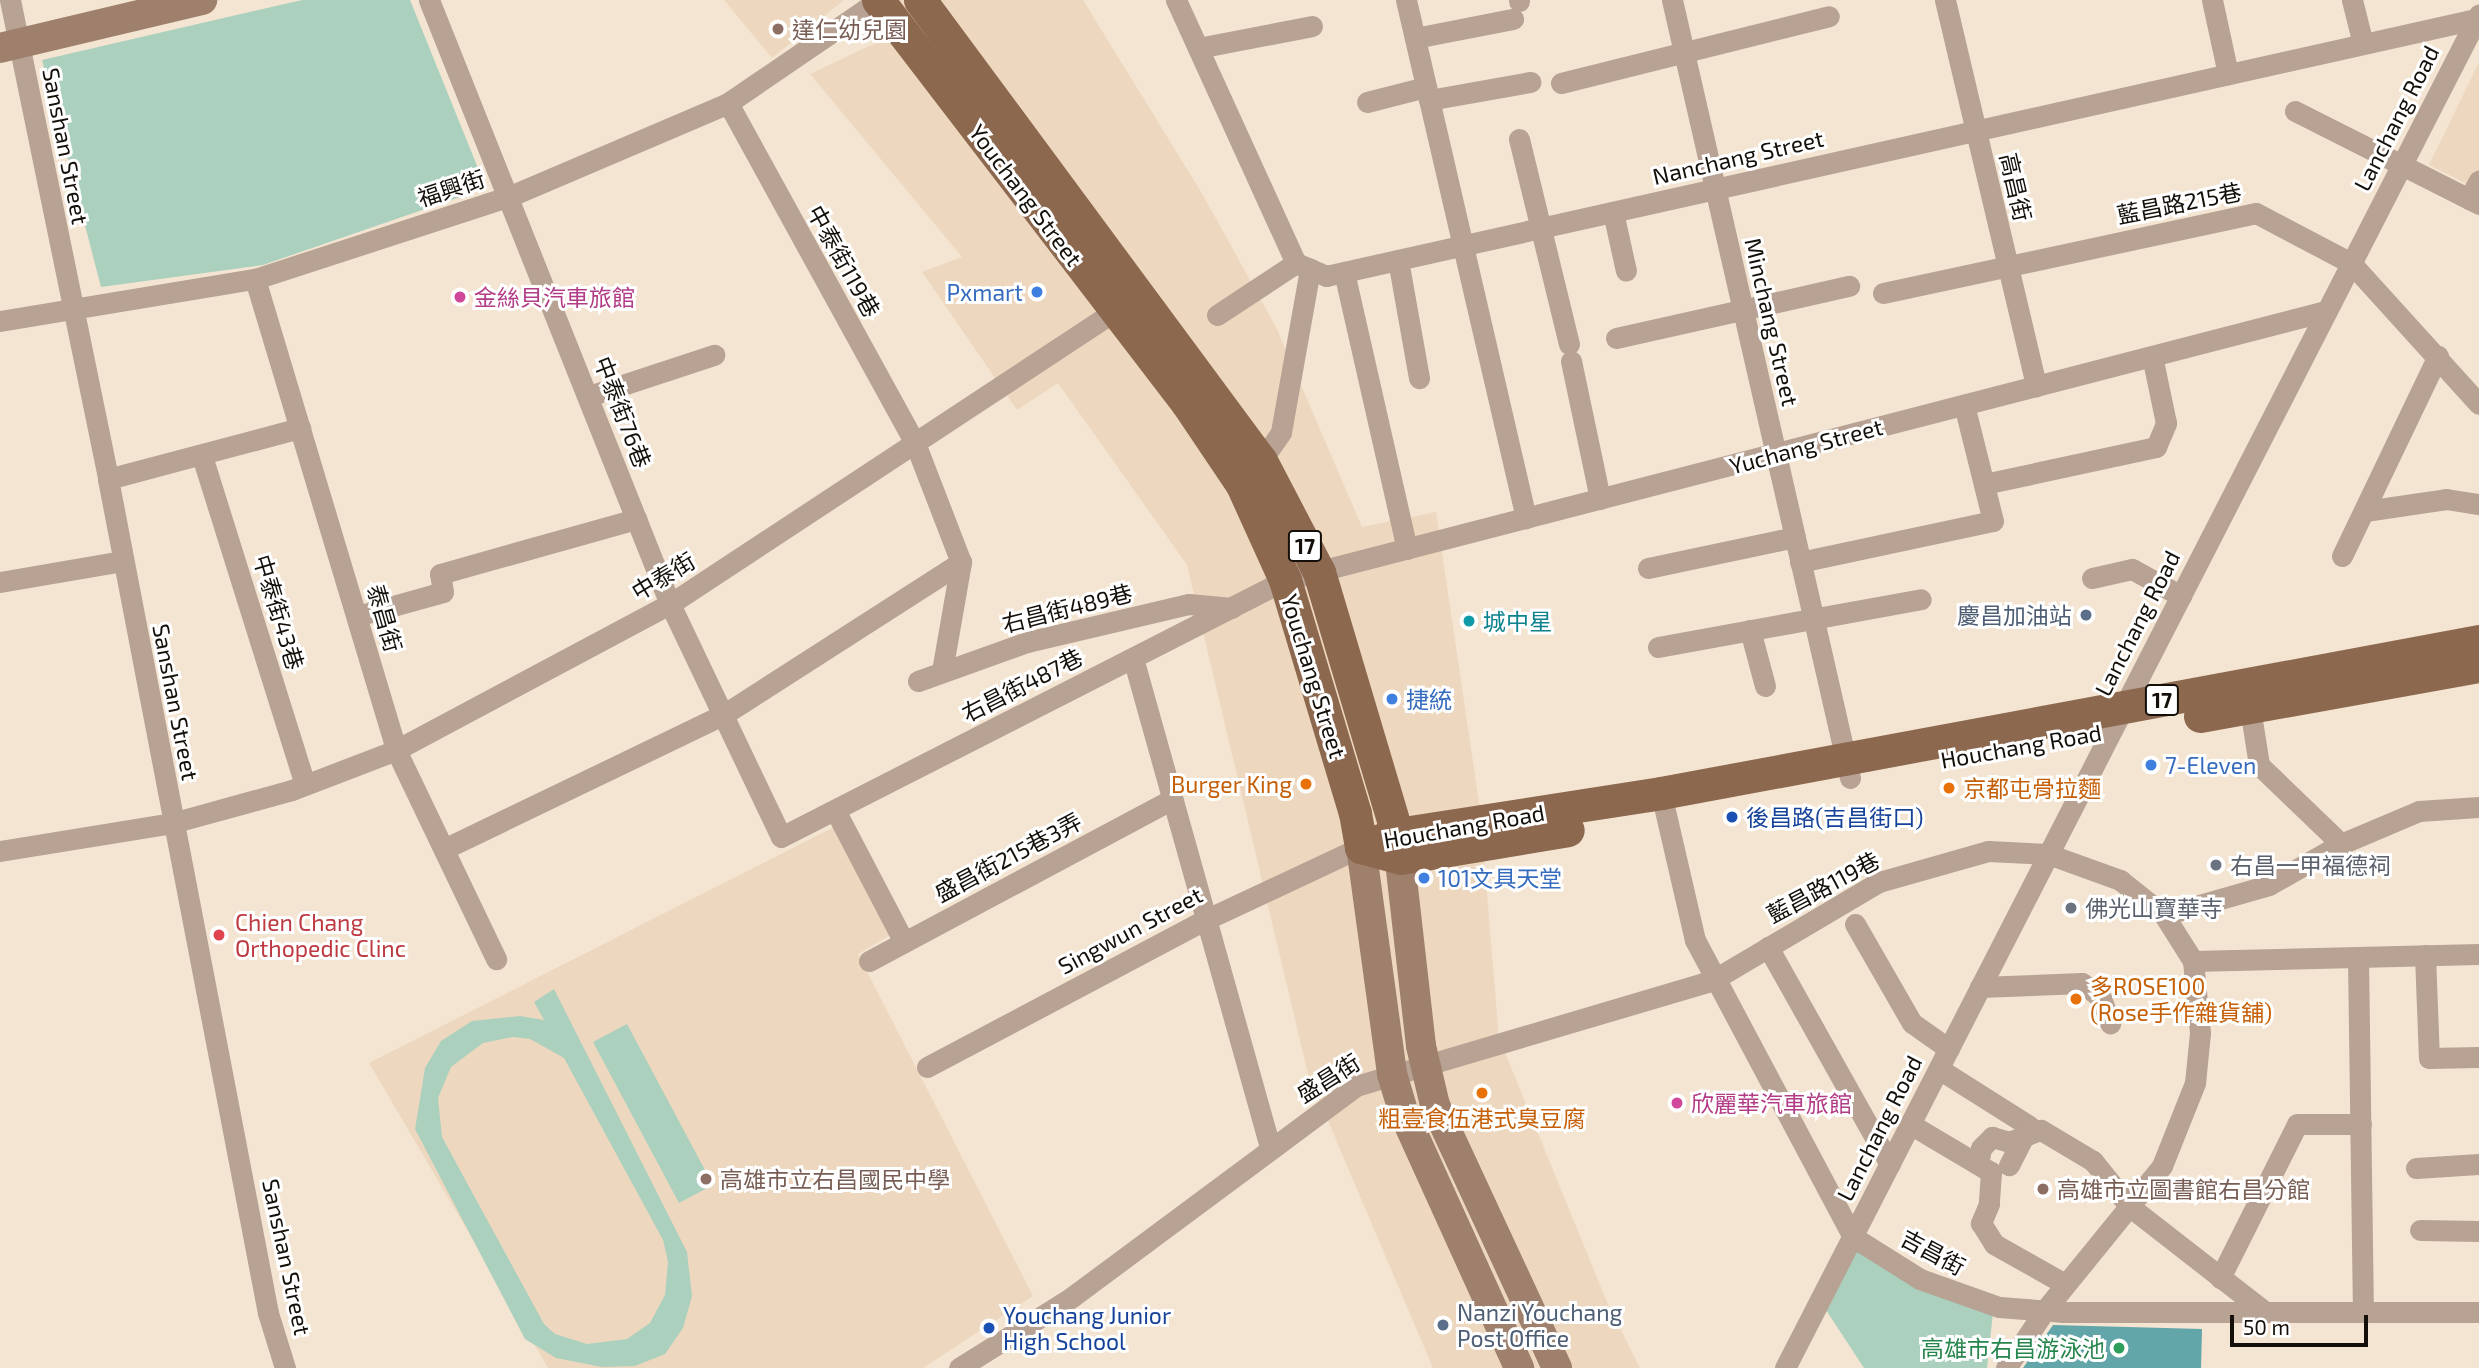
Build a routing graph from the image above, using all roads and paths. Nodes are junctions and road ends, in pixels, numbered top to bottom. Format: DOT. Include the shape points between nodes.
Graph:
graph roads {
  1 [pos="10,0"];
  2 [pos="202,0"];
  3 [pos="429,0"];
  4 [pos="878,0"];
  5 [pos="920,0"];
  6 [pos="1176,0"];
  7 [pos="1406,0"];
  8 [pos="1672,0"];
  9 [pos="1945,0"];
  10 [pos="2212,0"];
  11 [pos="2352,0"];
  12 [pos="1517,7"];
  13 [pos="2475,11"];
  14 [pos="1829,16"];
  15 [pos="1312,26"];
  16 [pos="1415,38"];
  17 [pos="2363,44"];
  18 [pos="10,46"];
  19 [pos="1198,48"];
  20 [pos="1684,51"];
  21 [pos="2228,74"];
  22 [pos="1530,82"];
  23 [pos="1561,83"];
  24 [pos="1427,93"];
  25 [pos="1367,102"];
  26 [pos="728,103"];
  27 [pos="2295,111"];
  28 [pos="1976,131"];
  29 [pos="1519,139"];
  30 [pos="2402,164"];
  31 [pos="2479,180"];
  32 [pos="1715,189"];
  33 [pos="508,197"];
  34 [pos="2474,202"];
  35 [pos="1612,212"];
  36 [pos="1541,228"];
  37 [pos="1461,246"];
  38 [pos="1398,260"];
  39 [pos="2351,263"];
  40 [pos="2007,264"];
  41 [pos="1303,266"];
  42 [pos="1626,271"];
  43 [pos="1344,272"];
  44 [pos="255,279"];
  45 [pos="1849,286"];
  46 [pos="1883,293"];
  47 [pos="1127,302"];
  48 [pos="73,309"];
  49 [pos="1743,310"];
  50 [pos="2326,311"];
  51 [pos="1217,315"];
  52 [pos="0,321"];
  53 [pos="1616,338"];
  54 [pos="714,355"];
  55 [pos="2152,356"];
  56 [pos="2438,356"];
  57 [pos="1419,378"];
  58 [pos="2036,386"];
  59 [pos="589,396"];
  60 [pos="2479,404"];
  61 [pos="1964,405"];
  62 [pos="300,428"];
  63 [pos="915,443"];
  64 [pos="1776,454"];
  65 [pos="202,456"];
  66 [pos="1261,461"];
  67 [pos="108,479"];
  68 [pos="1984,484"];
  69 [pos="1600,499"];
  70 [pos="2479,504"];
  71 [pos="2364,510"];
  72 [pos="1526,518"];
  73 [pos="636,519"];
  74 [pos="1795,537"];
  75 [pos="1407,549"];
  76 [pos="2342,556"];
  77 [pos="123,561"];
  78 [pos="961,562"];
  79 [pos="1800,562"];
  80 [pos="1648,568"];
  81 [pos="1319,572"];
  82 [pos="2092,578"];
  83 [pos="1285,580"];
  84 [pos="0,582"];
  85 [pos="2181,596"];
  86 [pos="1921,598"];
  87 [pos="670,604"];
  88 [pos="1232,608"];
  89 [pos="357,616"];
  90 [pos="1814,619"];
  91 [pos="1750,630"];
  92 [pos="2479,642"];
  93 [pos="1658,648"];
  94 [pos="1133,658"];
  95 [pos="2479,666"];
  96 [pos="942,671"];
  97 [pos="918,681"];
  98 [pos="1765,686"];
  99 [pos="2250,708"];
  100 [pos="723,715"];
  101 [pos="2118,719"];
  102 [pos="396,750"];
  103 [pos="1848,768"];
  104 [pos="305,784"];
  105 [pos="1172,799"];
  106 [pos="1663,803"];
  107 [pos="2479,807"];
  108 [pos="835,810"];
  109 [pos="172,823"];
  110 [pos="782,837"];
  111 [pos="2341,844"];
  112 [pos="1399,846"];
  113 [pos="1361,847"];
  114 [pos="444,849"];
  115 [pos="0,851"];
  116 [pos="2048,854"];
  117 [pos="2164,915"];
  118 [pos="1205,919"];
  119 [pos="1855,924"];
  120 [pos="904,942"];
  121 [pos="1768,947"];
  122 [pos="2479,954"];
  123 [pos="2425,955"];
  124 [pos="2358,957"];
  125 [pos="496,960"];
  126 [pos="869,961"];
  127 [pos="2193,961"];
  128 [pos="1713,980"];
  129 [pos="1980,987"];
  130 [pos="2110,1023"];
  131 [pos="1949,1049"];
  132 [pos="2479,1058"];
  133 [pos="927,1067"];
  134 [pos="1425,1067"];
  135 [pos="1938,1069"];
  136 [pos="1392,1074"];
  137 [pos="1910,1124"];
  138 [pos="2361,1124"];
  139 [pos="1270,1147"];
  140 [pos="1889,1164"];
  141 [pos="1978,1164"];
  142 [pos="2479,1164"];
  143 [pos="2009,1165"];
  144 [pos="2416,1168"];
  145 [pos="2129,1206"];
  146 [pos="2420,1230"];
  147 [pos="2479,1231"];
  148 [pos="1853,1237"];
  149 [pos="2220,1278"];
  150 [pos="2065,1284"];
  151 [pos="2045,1310"];
  152 [pos="2265,1312"];
  153 [pos="2363,1312"];
  154 [pos="2479,1312"];
  155 [pos="285,1368"];
  156 [pos="959,1368"];
  157 [pos="1519,1368"];
  158 [pos="1557,1368"];
  159 [pos="1785,1368"];
  160 [pos="2006,1368"];
  1 -- 18 [label="street, Sanshan Street"];
  2 -- 18 [label="street"];
  3 -- 33 [label="street, 中泰街76巷"];
  4 -- 26 [label="street, 福興街"];
  4 -- 47 [label="main road, Youchang Street / 17"];
  5 -- 47 [label="main road, Youchang Street / 17"];
  6 -- 19 [label="street"];
  7 -- 16 [label="street"];
  8 -- 20 [label="street, Minchang Street"];
  9 -- 28 [label="street, 高昌街"];
  10 -- 21 [label="street"];
  11 -- 17 [label="street"];
  12 -- 16 [label="street"];
  13 -- 17 [label="street, Nanchang Street"];
  13 -- 30 [label="street, Lanchang Road"];
  14 -- 20 [label="street"];
  15 -- 19 [label="street"];
  16 -- 24 [label="street"];
  17 -- 21 [label="street, Nanchang Street"];
  18 -- 48 [label="street, Sanshan Street"];
  19 -- 41 [label="street"];
  20 -- 23 [label="street"];
  20 -- 32 [label="street, Minchang Street"];
  21 -- 28 [label="street, Nanchang Street"];
  22 -- 24 [label="street"];
  24 -- 25 [label="street"];
  24 -- 37 [label="street"];
  26 -- 33 [label="street, 福興街"];
  26 -- 63 [label="street, 中泰街119巷"];
  27 -- 30 [label="street"];
  28 -- 32 [label="street, Nanchang Street"];
  28 -- 40 [label="street, 高昌街"];
  29 -- 36 [label="street"];
  30 -- 34 [label="street"];
  30 -- 39 [label="street, Lanchang Road"];
  31 -- 34 [label="street"];
  32 -- 35 [label="street, Nanchang Street"];
  32 -- 49 [label="street, Minchang Street"];
  33 -- 44 [label="street, 福興街"];
  33 -- 59 [label="street, 中泰街76巷"];
  35 -- 36 [label="street, Nanchang Street"];
  35 -- 42 [label="street"];
  36 -- 37 [label="street, Nanchang Street"];
  36 -- 69 [label="street"];
  37 -- 38 [label="street, Nanchang Street"];
  37 -- 72 [label="street"];
  38 -- 43 [label="street, Nanchang Street"];
  38 -- 57 [label="street"];
  39 -- 40 [label="street, 藍昌路215巷" via="2256,213"];
  39 -- 50 [label="street, Lanchang Road"];
  39 -- 56 [label="street, 藍昌路215巷"];
  40 -- 46 [label="street, 藍昌路215巷"];
  40 -- 58 [label="street, 高昌街"];
  41 -- 43 [label="street, Nanchang Street" via="1326,276"];
  41 -- 51 [label="street"];
  41 -- 66 [label="street" via="1282,432"];
  43 -- 75 [label="street"];
  44 -- 48 [label="street, 福興街"];
  44 -- 62 [label="street, 泰昌街"];
  45 -- 49 [label="street"];
  47 -- 63 [label="street, 中泰街"];
  47 -- 66 [label="main road, Youchang Street / 17"];
  47 -- 83 [label="main road, Youchang Street / 17" via="1220,446"];
  48 -- 52 [label="street, 福興街"];
  48 -- 67 [label="street, Sanshan Street"];
  49 -- 53 [label="street"];
  49 -- 64 [label="street, Minchang Street"];
  50 -- 55 [label="street, Yuchang Street"];
  50 -- 85 [label="street, Lanchang Road"];
  54 -- 59 [label="street"];
  55 -- 58 [label="street, Yuchang Street"];
  55 -- 68 [label="street" via="2165,423 2156,447"];
  56 -- 60 [label="street, 藍昌路215巷"];
  56 -- 71 [label="street"];
  58 -- 61 [label="street, Yuchang Street"];
  59 -- 73 [label="street, 中泰街76巷"];
  61 -- 64 [label="street, Yuchang Street"];
  61 -- 68 [label="street"];
  62 -- 65 [label="street"];
  62 -- 89 [label="street, 泰昌街"];
  63 -- 78 [label="street, 中泰街119巷"];
  63 -- 87 [label="street, 中泰街"];
  64 -- 69 [label="street, Yuchang Street"];
  64 -- 74 [label="street, Minchang Street"];
  65 -- 67 [label="street"];
  65 -- 104 [label="street, 中泰街43巷"];
  66 -- 81 [label="main road, Youchang Street / 17"];
  67 -- 77 [label="street, Sanshan Street"];
  68 -- 79 [label="street" via="1993,521"];
  69 -- 72 [label="street, Yuchang Street"];
  70 -- 71 [label="street" via="2446,499"];
  71 -- 76 [label="street"];
  72 -- 75 [label="street, Yuchang Street"];
  73 -- 87 [label="street, 中泰街76巷"];
  73 -- 89 [label="street" via="440,573 443,592"];
  74 -- 79 [label="street, Minchang Street"];
  74 -- 80 [label="street"];
  75 -- 81 [label="street, Yuchang Street"];
  77 -- 84 [label="street"];
  77 -- 109 [label="street, Sanshan Street"];
  78 -- 96 [label="street"];
  78 -- 100 [label="street"];
  79 -- 90 [label="street, Minchang Street"];
  81 -- 83 [label="street, Yuchang Street"];
  81 -- 112 [label="main road, Youchang Street / 17"];
  82 -- 85 [label="street" via="2132,569"];
  83 -- 88 [label="street, 右昌街487巷"];
  83 -- 113 [label="main road, Youchang Street / 17" via="1355,813"];
  85 -- 101 [label="street, Lanchang Road"];
  86 -- 90 [label="street"];
  87 -- 100 [label="street, 中泰街76巷"];
  87 -- 102 [label="street, 中泰街"];
  88 -- 94 [label="street, 右昌街487巷"];
  88 -- 96 [label="street, 右昌街489巷" via="1189,604 1027,642"];
  89 -- 102 [label="street, 泰昌街"];
  90 -- 91 [label="street"];
  90 -- 103 [label="street, Minchang Street"];
  91 -- 93 [label="street"];
  91 -- 98 [label="street"];
  92 -- 101 [label="main road, Houchang Road / 17"];
  94 -- 105 [label="street"];
  94 -- 108 [label="street, 右昌街487巷"];
  95 -- 99 [label="main road, Houchang Road / 17"];
  96 -- 97 [label="street, 右昌街489巷"];
  99 -- 101 [label="main road, Houchang Road / 17"];
  99 -- 111 [label="street" via="2259,765"];
  100 -- 110 [label="street, 中泰街76巷"];
  100 -- 114 [label="street"];
  101 -- 103 [label="main road, Houchang Road / 17"];
  101 -- 116 [label="street, Lanchang Road"];
  102 -- 104 [label="street, 中泰街"];
  102 -- 114 [label="street, 泰昌街"];
  103 -- 106 [label="main road, Houchang Road / 17"];
  104 -- 109 [label="street, 中泰街"];
  105 -- 118 [label="street"];
  105 -- 120 [label="street, 盛昌街215巷3弄"];
  106 -- 112 [label="main road, Houchang Road / 17"];
  106 -- 128 [label="street, 吉昌街" via="1695,940"];
  107 -- 111 [label="street" via="2419,811"];
  108 -- 110 [label="street, 右昌街487巷"];
  108 -- 120 [label="street"];
  109 -- 115 [label="street, 中泰街"];
  109 -- 155 [label="street, Sanshan Street" via="201,951 268,1313"];
  111 -- 117 [label="street" via="2269,886"];
  112 -- 113 [label="main road, Houchang Road / 17"];
  112 -- 134 [label="street, Youchang Street"];
  113 -- 118 [label="street, Singwun Street"];
  113 -- 136 [label="street, Youchang Street"];
  114 -- 125 [label="street, 泰昌街"];
  116 -- 117 [label="street, 藍昌路119巷" via="2120,880"];
  116 -- 121 [label="street, 藍昌路119巷" via="1987,851 1879,882"];
  116 -- 129 [label="street, Lanchang Road"];
  117 -- 127 [label="street, 藍昌路119巷"];
  118 -- 133 [label="street, Singwun Street"];
  118 -- 139 [label="street"];
  119 -- 131 [label="street" via="1912,1023"];
  120 -- 126 [label="street, 盛昌街215巷3弄"];
  121 -- 128 [label="street, 藍昌路119巷"];
  121 -- 140 [label="street"];
  122 -- 123 [label="street"];
  123 -- 124 [label="street"];
  123 -- 132 [label="street" via="2429,1058"];
  124 -- 127 [label="street"];
  124 -- 138 [label="street"];
  127 -- 145 [label="street" via="2200,1032 2195,1083 2162,1166"];
  128 -- 134 [label="street, 盛昌街"];
  128 -- 148 [label="street, 吉昌街"];
  129 -- 130 [label="street" via="2082,984 2101,998"];
  129 -- 131 [label="street, Lanchang Road"];
  131 -- 135 [label="street, Lanchang Road"];
  134 -- 136 [label="street, 盛昌街"];
  134 -- 158 [label="street, Youchang Street" via="1435,1105"];
  135 -- 137 [label="street, Lanchang Road"];
  135 -- 143 [label="street" via="2029,1126"];
  136 -- 139 [label="street, 盛昌街" via="1356,1086"];
  136 -- 157 [label="street, Youchang Street" via="1404,1114"];
  137 -- 140 [label="street, Lanchang Road"];
  137 -- 141 [label="street"];
  138 -- 149 [label="street" via="2297,1125"];
  138 -- 153 [label="street"];
  139 -- 156 [label="street, 盛昌街" via="1072,1297"];
  140 -- 148 [label="street, Lanchang Road"];
  141 -- 145 [label="street" via="1981,1147 1992,1137 2009,1142 2041,1130 2093,1161"];
  141 -- 150 [label="street" via="1991,1172 1989,1204 1981,1223 1994,1244"];
  142 -- 144 [label="street"];
  145 -- 149 [label="street"];
  145 -- 150 [label="street"];
  146 -- 147 [label="street"];
  148 -- 151 [label="street, 吉昌街" via="1920,1279 1968,1299 1999,1307"];
  148 -- 159 [label="street, Lanchang Road"];
  149 -- 152 [label="street"];
  150 -- 151 [label="street"];
  151 -- 152 [label="street, 吉昌街"];
  151 -- 160 [label="street"];
  152 -- 153 [label="street, 吉昌街"];
  153 -- 154 [label="street, 吉昌街"];
}
